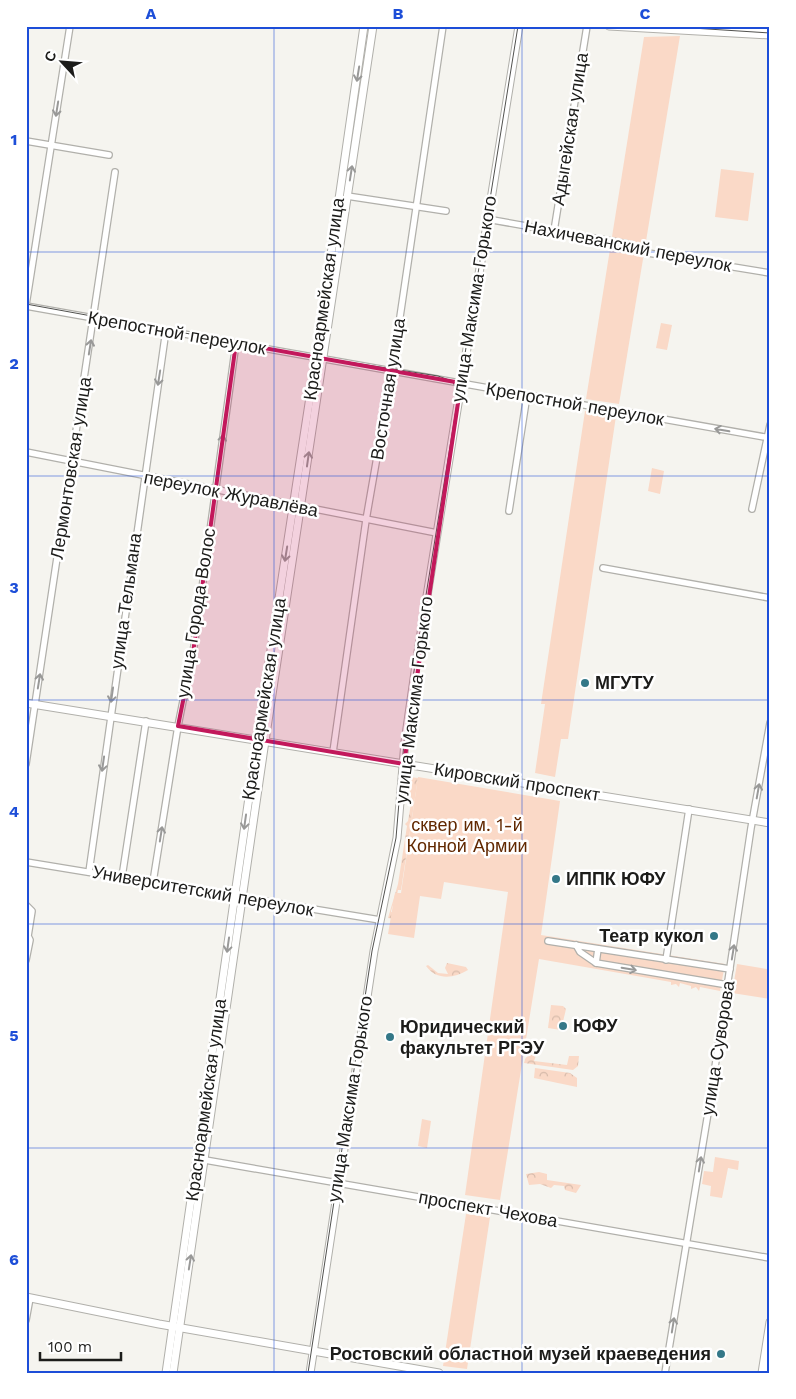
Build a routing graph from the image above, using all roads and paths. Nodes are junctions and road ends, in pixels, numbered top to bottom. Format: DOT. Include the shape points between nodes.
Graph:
graph roads {
  1 [pos="70,26"];
  2 [pos="364,26"];
  3 [pos="373,26"];
  4 [pos="443,26"];
  5 [pos="519,26"];
  6 [pos="587,26"];
  7 [pos="609,26"];
  8 [pos="724,26"];
  9 [pos="770,29"];
  10 [pos="770,35"];
  11 [pos="26,141"];
  12 [pos="52,145"];
  13 [pos="109,155"];
  14 [pos="115,172"];
  15 [pos="347,196"];
  16 [pos="416,207"];
  17 [pos="446,211"];
  18 [pos="487,218"];
  19 [pos="554,231"];
  20 [pos="770,273"];
  21 [pos="26,305"];
  22 [pos="94,318"];
  23 [pos="166,330"];
  24 [pos="236,343"];
  25 [pos="320,359"];
  26 [pos="392,372"];
  27 [pos="460,383"];
  28 [pos="527,396"];
  29 [pos="770,425"];
  30 [pos="769,438"];
  31 [pos="26,452"];
  32 [pos="72,460"];
  33 [pos="144,476"];
  34 [pos="215,491"];
  35 [pos="297,507"];
  36 [pos="752,509"];
  37 [pos="509,511"];
  38 [pos="366,520"];
  39 [pos="437,533"];
  40 [pos="603,568"];
  41 [pos="770,598"];
  42 [pos="26,703"];
  43 [pos="35,704"];
  44 [pos="109,716"];
  45 [pos="146,721"];
  46 [pos="770,723"];
  47 [pos="178,726"];
  48 [pos="257,739"];
  49 [pos="265,740"];
  50 [pos="333,752"];
  51 [pos="26,764"];
  52 [pos="404,764"];
  53 [pos="689,809"];
  54 [pos="752,820"];
  55 [pos="770,823"];
  56 [pos="26,862"];
  57 [pos="89,872"];
  58 [pos="122,877"];
  59 [pos="153,882"];
  60 [pos="235,897"];
  61 [pos="244,898"];
  62 [pos="26,905"];
  63 [pos="380,920"];
  64 [pos="548,941"];
  65 [pos="576,945"];
  66 [pos="598,948"];
  67 [pos="26,960"];
  68 [pos="666,960"];
  69 [pos="596,963"];
  70 [pos="730,969"];
  71 [pos="728,985"];
  72 [pos="205,1160"];
  73 [pos="337,1182"];
  74 [pos="687,1243"];
  75 [pos="770,1258"];
  76 [pos="28,1298"];
  77 [pos="26,1320"];
  78 [pos="770,1322"];
  79 [pos="176,1327"];
  80 [pos="313,1350"];
  81 [pos="770,1362"];
  82 [pos="166,1373"];
  83 [pos="173,1373"];
  84 [pos="310,1373"];
  85 [pos="439,1373"];
  86 [pos="665,1373"];
  87 [pos="762,1373"];
  88 [pos="768,1373"];
  1 -- 12 [label="street, one-way"];
  2 -- 25 [label="main road, Красноармейская улица, one-way"];
  15 -- 3 [label="main road, Красноармейская улица, one-way"];
  4 -- 16 [label="street, Восточная улица"];
  5 -- 18 [label="main road, улица Максима Горького"];
  6 -- 19 [label="street, Адыгейская улица"];
  7 -- 10 [label="main road"];
  8 -- 9 [label="main road"];
  11 -- 12 [label="street"];
  12 -- 13 [label="street"];
  12 -- 21 [label="street"];
  14 -- 22 [label="street, Лермонтовская улица"];
  15 -- 16 [label="street"];
  15 -- 25 [label="main road, Красноармейская улица"];
  16 -- 17 [label="street"];
  16 -- 26 [label="street, Восточная улица"];
  18 -- 19 [label="street, Нахичеванский переулок"];
  18 -- 27 [label="main road, улица Максима Горького"];
  19 -- 20 [label="street, Нахичеванский переулок" via="628,244 648,253"];
  21 -- 22 [label="street, Крепостной переулок"];
  22 -- 23 [label="street, Крепостной переулок"];
  32 -- 22 [label="street, Лермонтовская улица, one-way"];
  23 -- 24 [label="street, Крепостной переулок"];
  23 -- 33 [label="street, улица Тельмана, one-way"];
  24 -- 25 [label="street, Крепостной переулок"];
  34 -- 24 [label="street, улица Города Волос, one-way"];
  25 -- 26 [label="street, Крепостной переулок"];
  25 -- 35 [label="main road, Красноармейская улица"];
  26 -- 27 [label="street, Крепостной переулок"];
  26 -- 38 [label="street, Восточная улица"];
  27 -- 28 [label="street, Крепостной переулок"];
  27 -- 39 [label="main road, улица Максима Горького"];
  30 -- 28 [label="street, Крепостной переулок, one-way"];
  28 -- 37 [label="street"];
  29 -- 30 [label="street"];
  30 -- 36 [label="street"];
  31 -- 32 [label="street, переулок Журавлёва"];
  32 -- 33 [label="street, переулок Журавлёва"];
  43 -- 32 [label="street, Лермонтовская улица, one-way"];
  33 -- 34 [label="street, переулок Журавлёва"];
  33 -- 44 [label="street, улица Тельмана, one-way"];
  34 -- 35 [label="street, переулок Журавлёва"];
  34 -- 47 [label="street, улица Города Волос" via="194,646"];
  35 -- 38 [label="street, переулок Журавлёва"];
  35 -- 48 [label="main road, Красноармейская улица, one-way"];
  35 -- 49 [label="main road, Красноармейская улица"];
  38 -- 39 [label="street, переулок Журавлёва"];
  38 -- 50 [label="street, Восточная улица"];
  39 -- 52 [label="main road, улица Максима Горького"];
  40 -- 41 [label="street"];
  42 -- 43 [label="main road, Кировский проспект"];
  43 -- 44 [label="main road, Кировский проспект"];
  43 -- 51 [label="street, Лермонтовская улица"];
  44 -- 45 [label="main road, Кировский проспект"];
  44 -- 57 [label="street, улица Тельмана, one-way"];
  45 -- 47 [label="main road, Кировский проспект"];
  45 -- 58 [label="street"];
  54 -- 46 [label="street, улица Суворова, one-way"];
  47 -- 48 [label="main road, Кировский проспект"];
  59 -- 47 [label="street, улица Города Волос, one-way"];
  48 -- 49 [label="main road, Кировский проспект"];
  48 -- 60 [label="main road, Красноармейская улица, one-way"];
  49 -- 50 [label="main road, Кировский проспект"];
  49 -- 61 [label="main road, Красноармейская улица"];
  50 -- 52 [label="main road, Кировский проспект"];
  52 -- 53 [label="main road, Кировский проспект"];
  52 -- 63 [label="main road, улица Максима Горького" via="397,838"];
  53 -- 54 [label="main road, Кировский проспект"];
  53 -- 68 [label="street"];
  54 -- 55 [label="main road, Кировский проспект"];
  70 -- 54 [label="street, улица Суворова, one-way"];
  56 -- 57 [label="street, Университетский переулок"];
  57 -- 58 [label="street, Университетский переулок"];
  58 -- 59 [label="street, Университетский переулок"];
  59 -- 60 [label="street, Университетский переулок"];
  60 -- 61 [label="street, Университетский переулок"];
  60 -- 79 [label="main road, Красноармейская улица, one-way"];
  61 -- 63 [label="street, Университетский переулок"];
  61 -- 72 [label="main road, Красноармейская улица"];
  62 -- 67 [label="street" via="32,911"];
  63 -- 73 [label="main road, улица Максима Горького"];
  64 -- 65 [label="street"];
  65 -- 66 [label="street"];
  65 -- 69 [label="street" via="580,952"];
  66 -- 68 [label="street"];
  66 -- 69 [label="street"];
  68 -- 70 [label="street"];
  69 -- 71 [label="street, one-way"];
  70 -- 71 [label="street, улица Суворова"];
  74 -- 71 [label="street, улица Суворова, one-way"];
  72 -- 73 [label="street, проспект Чехова"];
  79 -- 72 [label="main road, Красноармейская улица, one-way"];
  73 -- 74 [label="street, проспект Чехова"];
  73 -- 80 [label="main road, улица Максима Горького"];
  74 -- 75 [label="street, проспект Чехова"];
  86 -- 74 [label="street, улица Суворова, one-way"];
  76 -- 77 [label="street"];
  76 -- 79 [label="main road"];
  78 -- 87 [label="main road"];
  79 -- 80 [label="main road"];
  79 -- 82 [label="main road, Красноармейская улица"];
  79 -- 83 [label="main road, Красноармейская улица"];
  80 -- 84 [label="main road, улица Максима Горького"];
  80 -- 85 [label="main road"];
  81 -- 88 [label="main road"];
}
